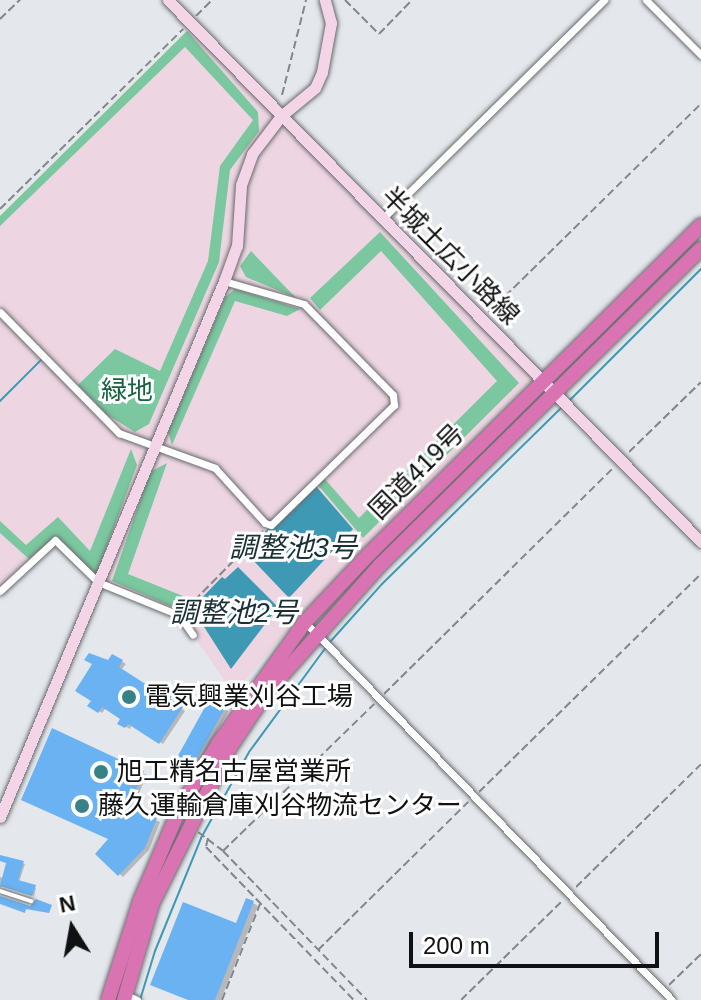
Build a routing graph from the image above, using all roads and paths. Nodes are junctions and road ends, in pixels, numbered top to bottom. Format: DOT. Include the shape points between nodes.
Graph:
graph roads {
  1 [pos="20,0"];
  2 [pos="168,0"];
  3 [pos="212,0"];
  4 [pos="306,0"];
  5 [pos="325,0"];
  6 [pos="345,0"];
  7 [pos="412,0"];
  8 [pos="604,0"];
  9 [pos="646,0"];
  10 [pos="0,19"];
  11 [pos="190,22"];
  12 [pos="701,55"];
  13 [pos="282,95"];
  14 [pos="701,104"];
  15 [pos="281,116"];
  16 [pos="0,209"];
  17 [pos="382,219"];
  18 [pos="701,226"];
  19 [pos="701,249"];
  20 [pos="224,281"];
  21 [pos="0,312"];
  22 [pos="482,319"];
  23 [pos="701,382"];
  24 [pos="556,396"];
  25 [pos="155,445"];
  26 [pos="620,461"];
  27 [pos="267,525"];
  28 [pos="701,542"];
  29 [pos="701,574"];
  30 [pos="98,582"];
  31 [pos="0,591"];
  32 [pos="179,615"];
  33 [pos="310,628"];
  34 [pos="193,635"];
  35 [pos="379,699"];
  36 [pos="701,764"];
  37 [pos="0,782"];
  38 [pos="14,787"];
  39 [pos="474,796"];
  40 [pos="0,817"];
  41 [pos="198,832"];
  42 [pos="208,836"];
  43 [pos="223,851"];
  44 [pos="0,891"];
  45 [pos="569,894"];
  46 [pos="31,901"];
  47 [pos="260,904"];
  48 [pos="318,950"];
  49 [pos="701,954"];
  50 [pos="663,991"];
  51 [pos="130,999"];
  52 [pos="108,1000"];
  53 [pos="222,1000"];
  54 [pos="354,1000"];
  55 [pos="367,1000"];
  56 [pos="461,1000"];
  57 [pos="672,1000"];
  1 -- 10 [label="path"];
  2 -- 11 [label="street, 半城土広小路線"];
  3 -- 11 [label="path"];
  4 -- 13 [label="path"];
  5 -- 15 [label="street" via="331,23 322,72 315,88"];
  6 -- 7 [label="path" via="379,34"];
  8 -- 17 [label="street"];
  9 -- 12 [label="street"];
  11 -- 15 [label="street, 半城土広小路線"];
  11 -- 16 [label="path"];
  14 -- 22 [label="path"];
  15 -- 17 [label="street, 半城土広小路線"];
  15 -- 20 [label="street" via="247,167 237,246"];
  17 -- 22 [label="street, 半城土広小路線"];
  18 -- 24 [label="highway, 国道419号"];
  19 -- 24 [label="highway, 国道419号"];
  20 -- 25 [label="street"];
  20 -- 27 [label="street" via="304,304 393,395 394,405"];
  21 -- 25 [label="street" via="119,433"];
  22 -- 24 [label="street, 半城土広小路線"];
  23 -- 26 [label="path"];
  24 -- 26 [label="street, 半城土広小路線"];
  24 -- 33 [label="highway, 国道419号"];
  25 -- 27 [label="street" via="215,468"];
  25 -- 30 [label="street"];
  26 -- 28 [label="street, 半城土広小路線"];
  26 -- 35 [label="path"];
  27 -- 32 [label="path"];
  29 -- 39 [label="path"];
  30 -- 31 [label="street" via="55,540"];
  30 -- 32 [label="street"];
  30 -- 38 [label="street"];
  32 -- 34 [label="street"];
  33 -- 35 [label="street"];
  33 -- 51 [label="highway, 国道419号" via="229,749 152,904"];
  33 -- 52 [label="highway, 国道419号" via="218,744 179,810 140,901"];
  35 -- 39 [label="street"];
  35 -- 43 [label="path"];
  36 -- 45 [label="path"];
  37 -- 38 [label="street"];
  38 -- 40 [label="street"];
  39 -- 45 [label="street"];
  39 -- 48 [label="path"];
  41 -- 42 [label="path"];
  42 -- 43 [label="path"];
  42 -- 47 [label="path" via="206,847"];
  43 -- 48 [label="path"];
  44 -- 46 [label="lane"];
  45 -- 50 [label="street"];
  45 -- 56 [label="path"];
  47 -- 53 [label="path"];
  47 -- 54 [label="path"];
  48 -- 55 [label="path"];
  49 -- 50 [label="path"];
  50 -- 57 [label="street"];
}
